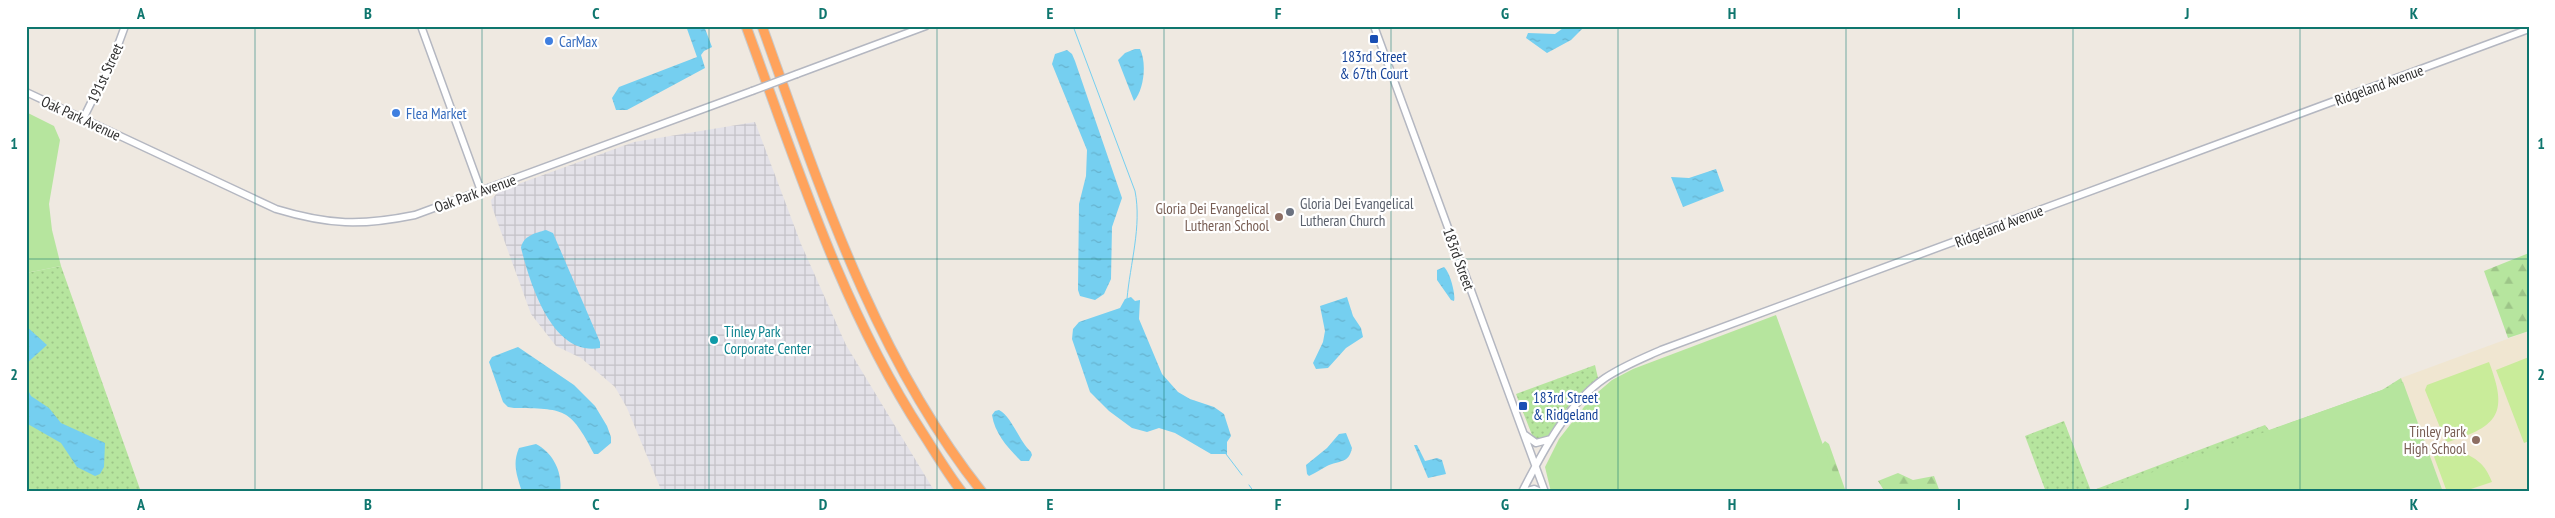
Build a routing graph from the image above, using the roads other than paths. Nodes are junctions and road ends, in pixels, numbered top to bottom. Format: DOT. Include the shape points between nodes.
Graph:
graph roads {
  1 [pos="125,26"];
  2 [pos="421,26"];
  3 [pos="740,26"];
  4 [pos="746,26"];
  5 [pos="762,26"];
  6 [pos="926,26"];
  7 [pos="1374,26"];
  8 [pos="2529,29"];
  9 [pos="764,76"];
  10 [pos="26,92"];
  11 [pos="83,119"];
  12 [pos="481,191"];
  13 [pos="1524,434"];
  14 [pos="1552,438"];
  15 [pos="1535,466"];
  16 [pos="962,492"];
  17 [pos="982,492"];
  18 [pos="1523,492"];
  19 [pos="1543,492"];
  1 -- 11 [label="street, 191st Street"];
  2 -- 12 [label="street"];
  3 -- 9 [label="highway"];
  4 -- 9 [label="highway"];
  5 -- 17 [label="highway" via="832,218 886,340 918,396"];
  6 -- 12 [label="street, Oak Park Avenue, bridge"];
  7 -- 13 [label="street, 183rd Street"];
  8 -- 14 [label="street, Ridgeland Avenue" via="1646,356 1603,379 1579,400"];
  9 -- 16 [label="highway" via="842,283 872,347 904,404"];
  10 -- 11 [label="street, Oak Park Avenue"];
  11 -- 12 [label="street, Oak Park Avenue" via="276,209 309,219 347,224 384,222 415,215"];
  13 -- 14 [label="street" via="1536,443"];
  13 -- 15 [label="street, 183rd Street"];
  14 -- 15 [label="street, Ridgeland Avenue"];
  15 -- 18 [label="street, Ridgeland Avenue"];
  15 -- 19 [label="street, 183rd Street"];
  18 -- 19 [label="street" via="1534,489"];
}
